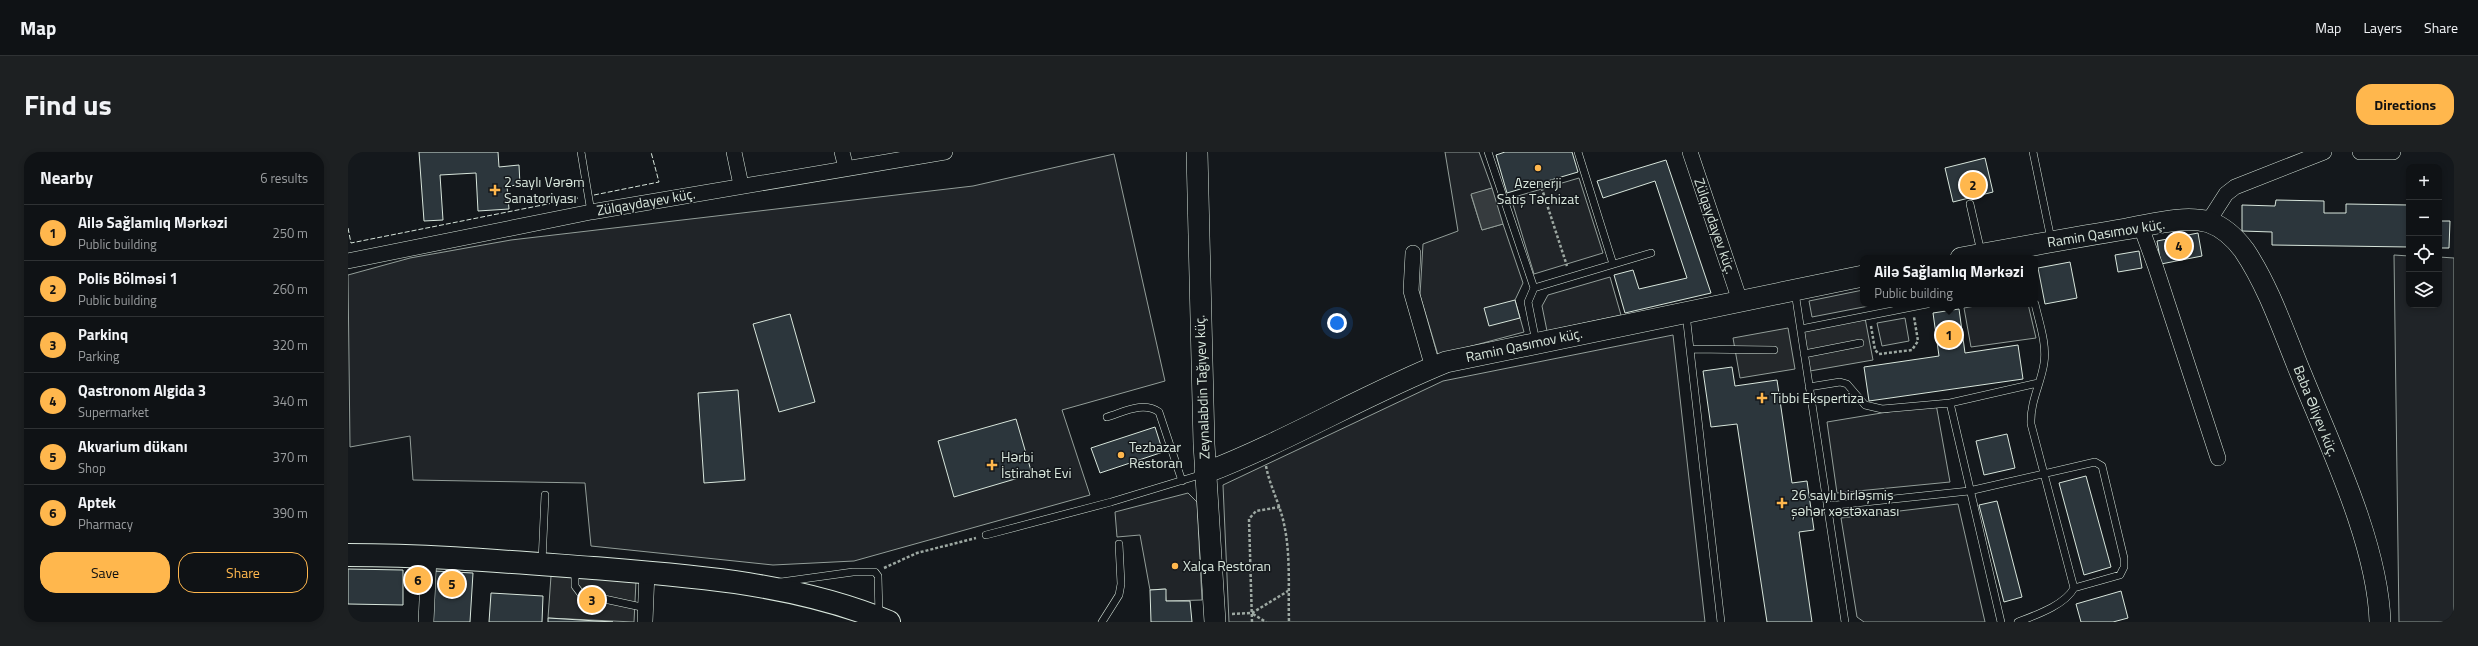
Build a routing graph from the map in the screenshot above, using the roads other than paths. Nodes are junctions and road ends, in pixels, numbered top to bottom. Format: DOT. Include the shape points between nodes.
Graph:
graph roads {
  1 [pos="581,152"];
  2 [pos="734,152"];
  3 [pos="842,152"];
  4 [pos="945,152"];
  5 [pos="1197,152"];
  6 [pos="1488,152"];
  7 [pos="1578,152"];
  8 [pos="1690,152"];
  9 [pos="2033,152"];
  10 [pos="2324,152"];
  11 [pos="2360,152"];
  12 [pos="2392,152"];
  13 [pos="846,168"];
  14 [pos="741,185"];
  15 [pos="1970,204"];
  16 [pos="591,212"];
  17 [pos="2208,222"];
  18 [pos="2141,227"];
  19 [pos="2052,242"];
  20 [pos="1414,253"];
  21 [pos="1651,253"];
  22 [pos="1981,254"];
  23 [pos="1976,255"];
  24 [pos="348,261"];
  25 [pos="1613,264"];
  26 [pos="1860,277"];
  27 [pos="1534,288"];
  28 [pos="1794,289"];
  29 [pos="1740,301"];
  30 [pos="1912,307"];
  31 [pos="2036,307"];
  32 [pos="1686,312"];
  33 [pos="1801,329"];
  34 [pos="1536,342"];
  35 [pos="1860,342"];
  36 [pos="1690,348"];
  37 [pos="1774,350"];
  38 [pos="1804,354"];
  39 [pos="1433,368"];
  40 [pos="2038,383"];
  41 [pos="1809,387"];
  42 [pos="1950,403"];
  43 [pos="1107,418"];
  44 [pos="2218,458"];
  45 [pos="1205,473"];
  46 [pos="2045,474"];
  47 [pos="1182,481"];
  48 [pos="1969,491"];
  49 [pos="545,495"];
  50 [pos="1827,506"];
  51 [pos="986,535"];
  52 [pos="1119,544"];
  53 [pos="348,555"];
  54 [pos="428,556"];
  55 [pos="542,564"];
  56 [pos="575,567"];
  57 [pos="648,572"];
  58 [pos="759,585"];
  59 [pos="2074,588"];
  60 [pos="646,615"];
  61 [pos="1222,618"];
  62 [pos="882,621"];
  63 [pos="426,622"];
  64 [pos="1102,622"];
  65 [pos="1721,622"];
  66 [pos="1845,622"];
  67 [pos="2001,622"];
  68 [pos="2018,622"];
  69 [pos="2380,622"];
  1 -- 16 [label="lane"];
  2 -- 14 [label="street"];
  3 -- 13 [label="street"];
  4 -- 13 [label="street, Zülqaydayev küç."];
  5 -- 45 [label="street, Zeynalabdin Tağıyev küç."];
  6 -- 27 [label="lane"];
  7 -- 25 [label="lane"];
  8 -- 29 [label="street, Zülqaydayev küç."];
  9 -- 19 [label="lane"];
  10 -- 17 [label="street" via="2235,187 2226,194"];
  11 -- 12 [label="street"];
  13 -- 14 [label="street, Zülqaydayev küç."];
  14 -- 16 [label="street, Zülqaydayev küç."];
  15 -- 22 [label="lane"];
  16 -- 24 [label="street, Zülqaydayev küç."];
  17 -- 18 [label="street, Ramin Qasımov küç." via="2182,221"];
  17 -- 69 [label="street, Baba Əliyev küç." via="2223,229 2244,250 2278,318 2356,515 2376,585"];
  18 -- 19 [label="street, Ramin Qasımov küç."];
  18 -- 44 [label="street"];
  19 -- 22 [label="street, Ramin Qasımov küç." via="2024,249"];
  20 -- 39 [label="street" via="1411,291"];
  21 -- 25 [label="lane"];
  22 -- 23 [label="street, Ramin Qasımov küç."];
  25 -- 27 [label="lane"];
  26 -- 28 [label="street, Ramin Qasımov küç."];
  27 -- 34 [label="lane" via="1528,302"];
  28 -- 29 [label="street, Ramin Qasımov küç."];
  28 -- 33 [label="lane"];
  29 -- 32 [label="street, Ramin Qasımov küç."];
  30 -- 33 [label="lane"];
  31 -- 40 [label="lane" via="2045,354"];
  32 -- 34 [label="street, Ramin Qasımov küç."];
  32 -- 36 [label="lane"];
  33 -- 38 [label="lane"];
  34 -- 39 [label="street, Ramin Qasımov küç." via="1461,358"];
  35 -- 38 [label="lane"];
  36 -- 37 [label="lane"];
  36 -- 65 [label="lane"];
  38 -- 41 [label="lane"];
  39 -- 45 [label="street, Ramin Qasımov küç." via="1244,458"];
  40 -- 42 [label="lane"];
  40 -- 46 [label="lane" via="2030,409 2031,424"];
  41 -- 42 [label="lane" via="1840,382 1846,384 1865,405 1874,409"];
  41 -- 50 [label="lane"];
  42 -- 48 [label="lane"];
  43 -- 47 [label="lane" via="1144,406 1159,412"];
  45 -- 47 [label="lane"];
  45 -- 61 [label="street, Zeynalabdin Tağıyev küç."];
  46 -- 48 [label="lane"];
  46 -- 59 [label="lane"];
  46 -- 59 [label="lane" via="2095,462 2102,466 2124,567 2120,575"];
  47 -- 51 [label="lane"];
  48 -- 50 [label="lane"];
  48 -- 67 [label="lane"];
  49 -- 55 [label="lane"];
  50 -- 66 [label="lane"];
  52 -- 64 [label="lane" via="1119,595"];
  53 -- 54 [label="main road"];
  54 -- 55 [label="main road"];
  54 -- 63 [label="street"];
  55 -- 56 [label="main road"];
  56 -- 57 [label="main road"];
  56 -- 60 [label="lane" via="575,586 581,594"];
  57 -- 58 [label="main road"];
  57 -- 60 [label="street"];
  58 -- 62 [label="main road" via="816,598"];
  58 -- 62 [label="lane" via="853,572 875,572 878,576"];
  59 -- 68 [label="lane" via="2070,596 2062,601"];
}
